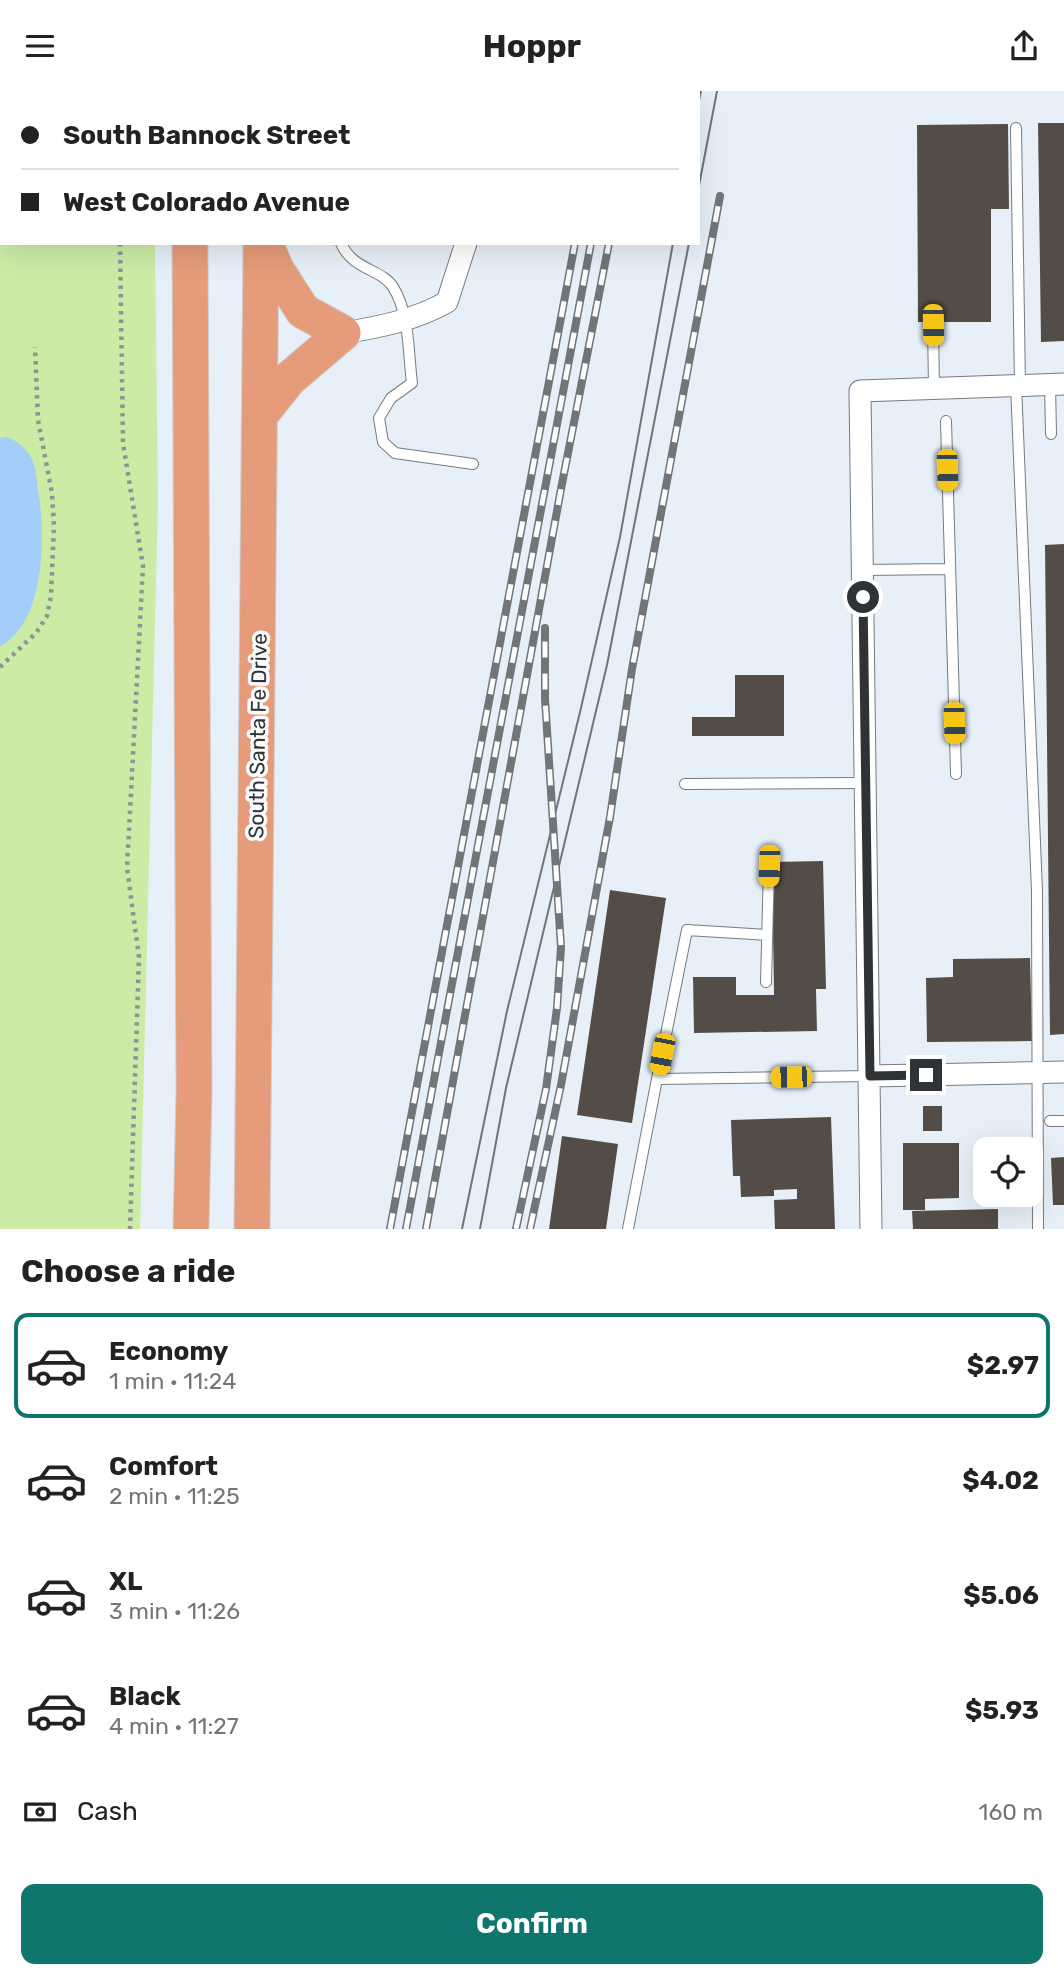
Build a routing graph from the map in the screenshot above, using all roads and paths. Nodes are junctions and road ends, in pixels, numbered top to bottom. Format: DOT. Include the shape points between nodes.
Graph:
graph roads {
  1 [pos="1016,128"];
  2 [pos="120,245"];
  3 [pos="190,245"];
  4 [pos="263,245"];
  5 [pos="264,245"];
  6 [pos="342,245"];
  7 [pos="465,245"];
  8 [pos="405,319"];
  9 [pos="933,325"];
  10 [pos="343,333"];
  11 [pos="35,347"];
  12 [pos="1057,384"];
  13 [pos="1018,385"];
  14 [pos="934,388"];
  15 [pos="261,414"];
  16 [pos="946,421"];
  17 [pos="1051,434"];
  18 [pos="473,464"];
  19 [pos="950,569"];
  20 [pos="863,570"];
  21 [pos="0,667"];
  22 [pos="956,774"];
  23 [pos="866,783"];
  24 [pos="685,784"];
  25 [pos="769,866"];
  26 [pos="767,935"];
  27 [pos="766,982"];
  28 [pos="1064,1072"];
  29 [pos="1038,1073"];
  30 [pos="870,1076"];
  31 [pos="657,1079"];
  32 [pos="1050,1121"];
  33 [pos="1064,1121"];
  34 [pos="130,1229"];
  35 [pos="191,1229"];
  36 [pos="252,1229"];
  37 [pos="628,1229"];
  38 [pos="871,1229"];
  39 [pos="1038,1229"];
  1 -- 13 [label="lane"];
  2 -- 34 [label="path" via="123,443 143,566 127,868 139,957"];
  3 -- 35 [label="highway"];
  4 -- 15 [label="highway, South Santa Fe Drive"];
  5 -- 10 [label="highway" via="303,311"];
  6 -- 8 [label="lane" via="346,256 393,286"];
  7 -- 8 [label="street" via="447,302"];
  8 -- 10 [label="street"];
  8 -- 18 [label="lane" via="412,383 391,398 379,418 383,442 395,453"];
  9 -- 14 [label="lane"];
  10 -- 15 [label="highway" via="289,379"];
  11 -- 21 [label="path" via="38,420 52,493 51,596 47,616 36,633"];
  12 -- 13 [label="street"];
  12 -- 17 [label="lane"];
  13 -- 14 [label="street"];
  13 -- 29 [label="lane" via="1037,891"];
  14 -- 20 [label="street" via="860,391"];
  15 -- 36 [label="highway, South Santa Fe Drive"];
  16 -- 19 [label="lane"];
  19 -- 20 [label="lane"];
  19 -- 22 [label="lane"];
  20 -- 23 [label="street"];
  23 -- 24 [label="lane"];
  23 -- 30 [label="street"];
  25 -- 26 [label="lane"];
  26 -- 27 [label="lane"];
  26 -- 31 [label="lane" via="687,930"];
  28 -- 29 [label="street"];
  29 -- 30 [label="street"];
  29 -- 39 [label="lane"];
  30 -- 31 [label="lane"];
  30 -- 38 [label="street"];
  31 -- 37 [label="lane"];
  32 -- 33 [label="lane"];
}
